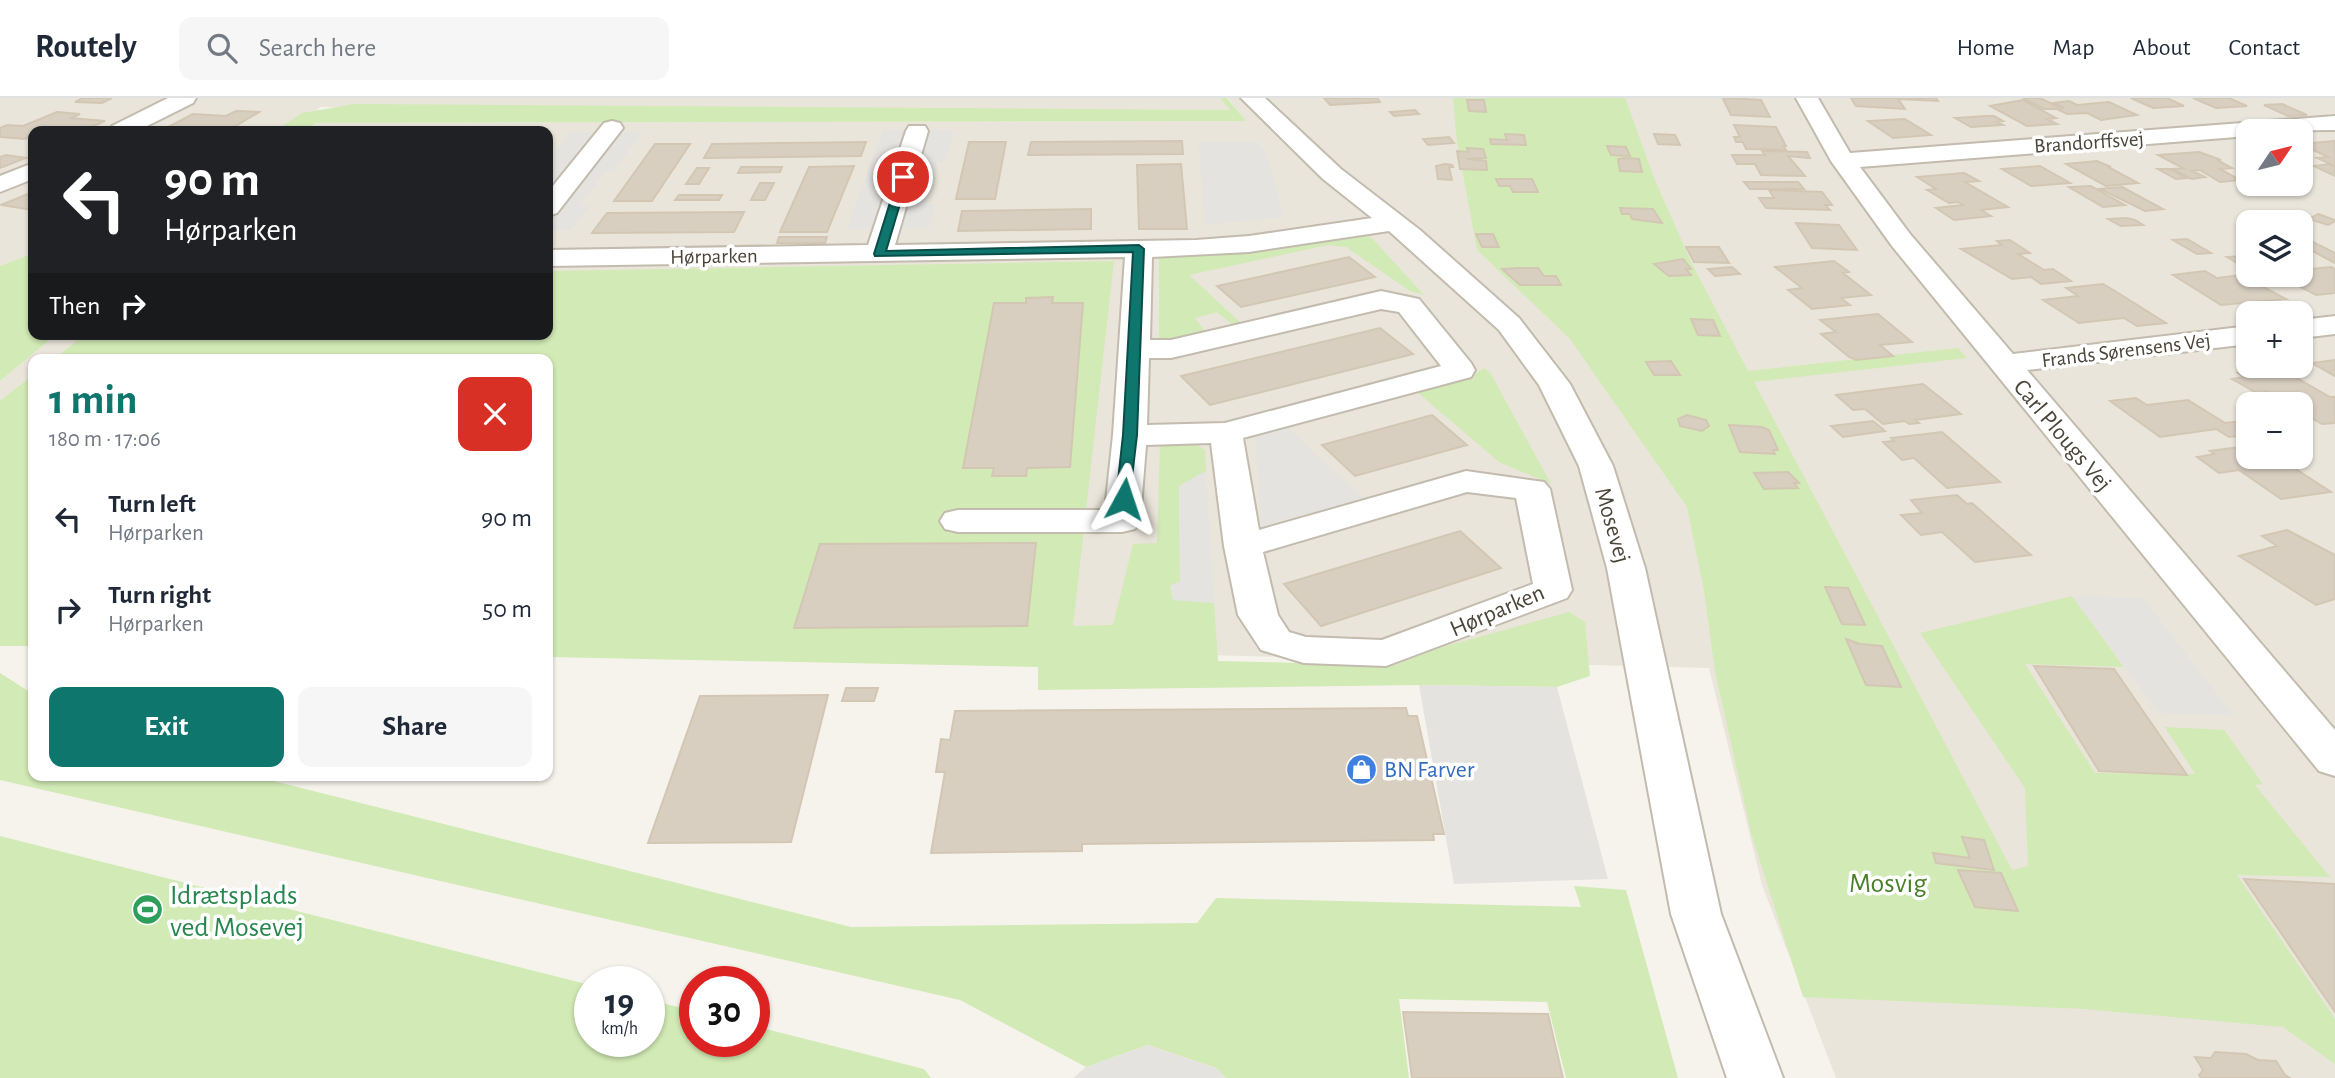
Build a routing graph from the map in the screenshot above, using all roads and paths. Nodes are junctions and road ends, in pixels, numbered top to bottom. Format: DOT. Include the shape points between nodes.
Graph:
graph roads {
  1 [pos="185,98"];
  2 [pos="1252,98"];
  3 [pos="1807,98"];
  4 [pos="2335,123"];
  5 [pos="130,126"];
  6 [pos="612,128"];
  7 [pos="917,131"];
  8 [pos="1843,161"];
  9 [pos="28,172"];
  10 [pos="0,184"];
  11 [pos="553,202"];
  12 [pos="1394,223"];
  13 [pos="1139,249"];
  14 [pos="879,254"];
  15 [pos="553,258"];
  16 [pos="2335,325"];
  17 [pos="2313,328"];
  18 [pos="2236,337"];
  19 [pos="1134,349"];
  20 [pos="2004,364"];
  21 [pos="1226,433"];
  22 [pos="1130,435"];
  23 [pos="958,521"];
  24 [pos="1243,546"];
  25 [pos="2335,760"];
  26 [pos="1755,1078"];
  1 -- 5 [label="street"];
  2 -- 12 [label="street, Mosevej" via="1332,174"];
  3 -- 8 [label="street, Carl Plougs Vej"];
  4 -- 8 [label="street, Brandorffsvej"];
  6 -- 11 [label="street"];
  7 -- 14 [label="street"];
  8 -- 20 [label="street, Carl Plougs Vej" via="1901,240"];
  9 -- 10 [label="street"];
  12 -- 13 [label="street, Hørparken" via="1249,244"];
  12 -- 26 [label="street, Mosevej" via="1509,324 1554,384 1596,466 1626,568 1696,914"];
  13 -- 14 [label="street, Hørparken"];
  13 -- 19 [label="street"];
  14 -- 15 [label="street, Hørparken"];
  16 -- 17 [label="street"];
  18 -- 20 [label="street, Frands Sørensens Vej"];
  19 -- 21 [label="street" via="1171,349 1381,300 1409,305 1460,370"];
  19 -- 22 [label="street"];
  20 -- 25 [label="street, Carl Plougs Vej"];
  21 -- 22 [label="street"];
  21 -- 24 [label="street, Hørparken"];
  22 -- 23 [label="street" via="1122,521"];
  24 -- 24 [label="street, Hørparken" via="1466,481 1532,489 1553,590 1386,653 1304,650 1275,641 1258,615"];
}
